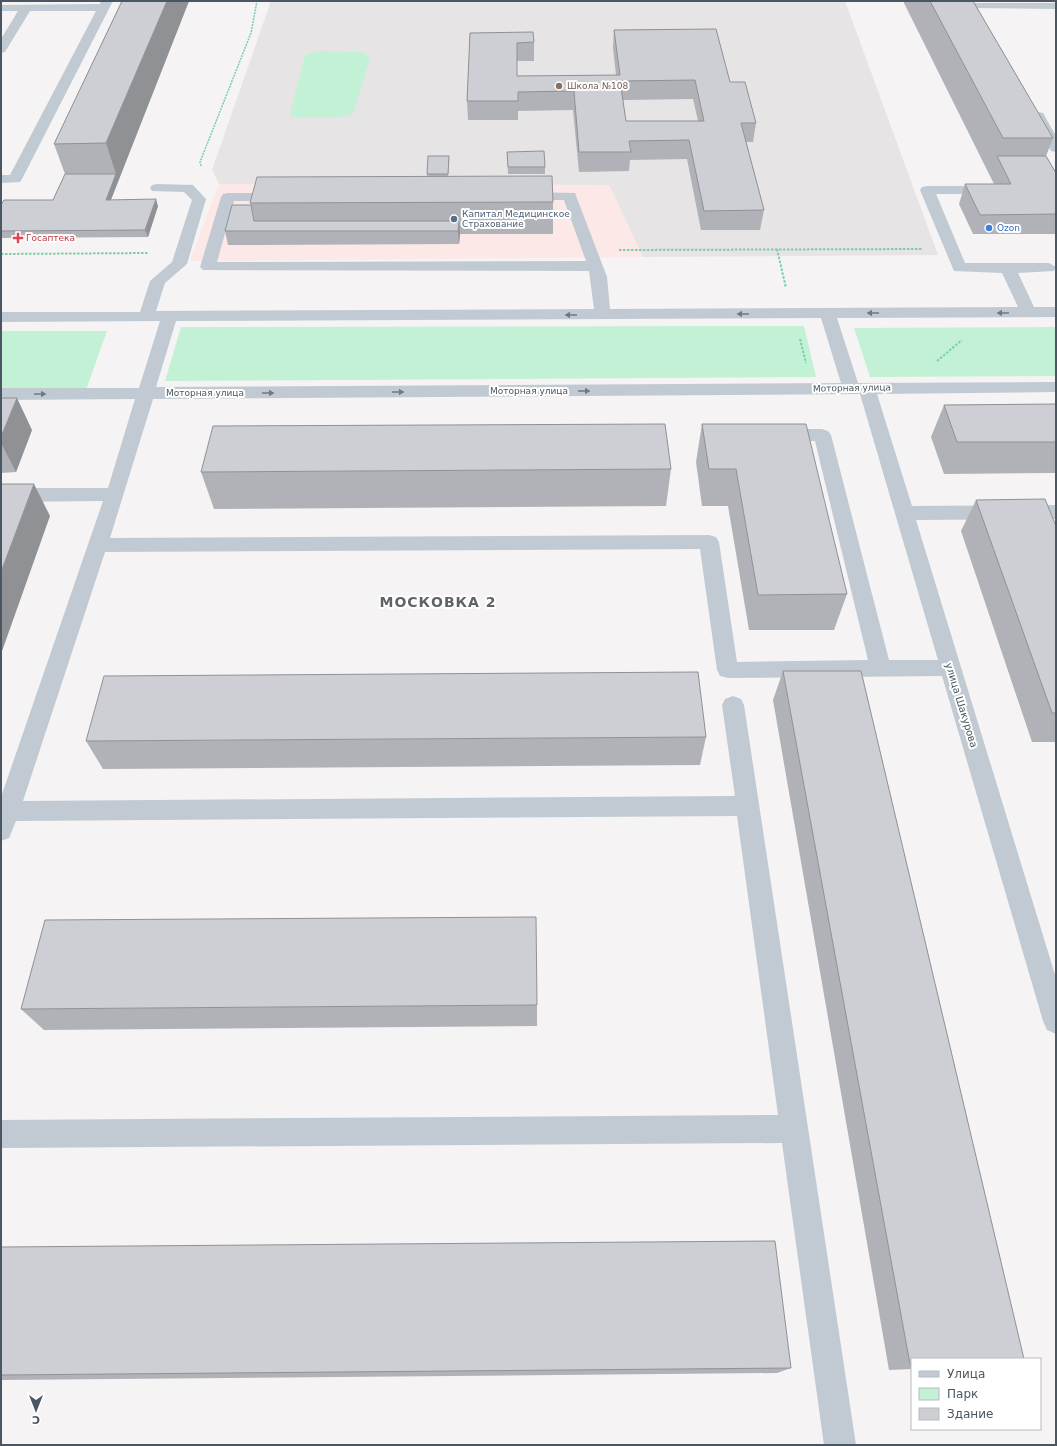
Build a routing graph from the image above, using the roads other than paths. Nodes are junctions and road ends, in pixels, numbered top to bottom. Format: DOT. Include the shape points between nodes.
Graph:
graph roads {
  1 [pos="105,4"];
  2 [pos="973,4"];
  3 [pos="1056,6"];
  4 [pos="1,8"];
  5 [pos="26,8"];
  6 [pos="982,20"];
  7 [pos="1,50"];
  8 [pos="1033,108"];
  9 [pos="1056,148"];
  10 [pos="1,179"];
  11 [pos="157,188"];
  12 [pos="977,190"];
  13 [pos="507,196"];
  14 [pos="292,197"];
  15 [pos="595,266"];
  16 [pos="1008,268"];
  17 [pos="1049,268"];
  18 [pos="1028,312"];
  19 [pos="1056,312"];
  20 [pos="603,314"];
  21 [pos="828,314"];
  22 [pos="1,317"];
  23 [pos="146,317"];
  24 [pos="169,317"];
  25 [pos="1056,386"];
  26 [pos="859,388"];
  27 [pos="146,393"];
  28 [pos="1,394"];
  29 [pos="759,435"];
  30 [pos="116,494"];
  31 [pos="1,495"];
  32 [pos="1050,512"];
  33 [pos="905,513"];
  34 [pos="1051,531"];
  35 [pos="98,545"];
  36 [pos="951,668"];
  37 [pos="881,669"];
  38 [pos="733,705"];
  39 [pos="747,806"];
  40 [pos="4,821"];
  41 [pos="1056,1021"];
  42 [pos="794,1129"];
  43 [pos="1,1134"];
  44 [pos="840,1445"];
  1 -- 5 [label="street"];
  1 -- 10 [label="street" via="15,179"];
  2 -- 3 [label="street"];
  2 -- 6 [label="street"];
  4 -- 5 [label="street"];
  5 -- 7 [label="street"];
  8 -- 9 [label="street"];
  11 -- 23 [label="street" via="188,188 199,199 179,264 158,281"];
  12 -- 16 [label="street" via="927,190 959,268"];
  13 -- 15 [label="street" via="570,196"];
  14 -- 15 [label="street" via="228,197 208,268"];
  15 -- 20 [label="street" via="599,277"];
  16 -- 17 [label="street"];
  16 -- 18 [label="street"];
  18 -- 19 [label="street"];
  18 -- 21 [label="street, one-way"];
  21 -- 20 [label="street, one-way"];
  20 -- 24 [label="street, one-way"];
  21 -- 26 [label="street, улица Шакурова"];
  22 -- 23 [label="street"];
  23 -- 24 [label="street"];
  24 -- 27 [label="street"];
  25 -- 26 [label="street, Моторная улица"];
  27 -- 26 [label="street, Моторная улица, one-way"];
  26 -- 33 [label="street, улица Шакурова"];
  28 -- 27 [label="street, Моторная улица, one-way"];
  27 -- 30 [label="street"];
  29 -- 37 [label="street" via="822,435"];
  30 -- 31 [label="street"];
  30 -- 35 [label="street"];
  32 -- 33 [label="street"];
  32 -- 34 [label="street"];
  33 -- 36 [label="street, улица Шакурова"];
  35 -- 37 [label="street" via="709,542 728,670"];
  35 -- 40 [label="street"];
  36 -- 37 [label="street"];
  36 -- 41 [label="street, улица Шакурова"];
  38 -- 39 [label="street"];
  39 -- 40 [label="street"];
  39 -- 42 [label="street"];
  42 -- 43 [label="street"];
  42 -- 44 [label="street"];
}
